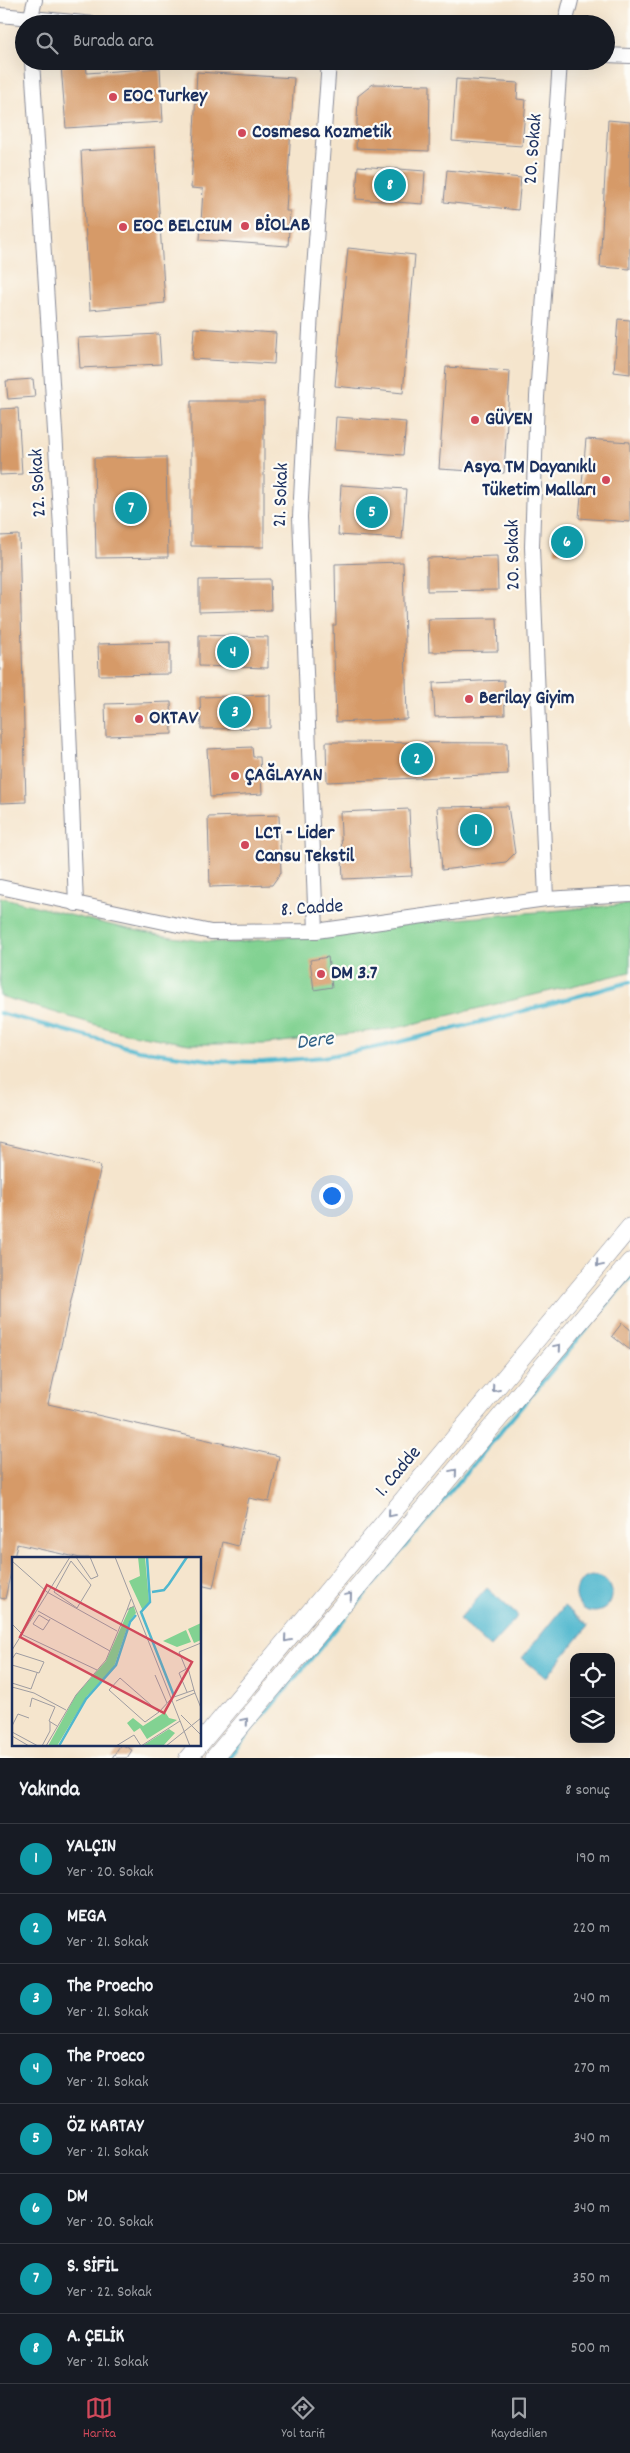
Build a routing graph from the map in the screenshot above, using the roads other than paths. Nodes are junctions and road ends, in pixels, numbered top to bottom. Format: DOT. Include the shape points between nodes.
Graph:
graph roads {
  1 [pos="35,0"];
  2 [pos="571,0"];
  3 [pos="0,15"];
  4 [pos="31,15"];
  5 [pos="567,15"];
  6 [pos="15,18"];
  7 [pos="615,55"];
  8 [pos="630,56"];
  9 [pos="33,70"];
  10 [pos="328,70"];
  11 [pos="559,70"];
  12 [pos="0,887"];
  13 [pos="630,894"];
  14 [pos="546,899"];
  15 [pos="76,904"];
  16 [pos="316,931"];
  17 [pos="630,1227"];
  18 [pos="630,1262"];
  19 [pos="201,1743"];
  20 [pos="198,1746"];
  21 [pos="188,1758"];
  22 [pos="214,1758"];
  1 -- 4 [label="street"];
  2 -- 5 [label="street"];
  3 -- 6 [label="street"];
  7 -- 8 [label="street"];
  9 -- 15 [label="street, 22. Sokak" via="62,528"];
  10 -- 16 [label="street, 21. Sokak" via="300,517"];
  11 -- 14 [label="street, 20. Sokak" via="537,397 532,547"];
  12 -- 15 [label="street, 8. Cadde"];
  13 -- 14 [label="street, 8. Cadde"];
  14 -- 16 [label="street, 8. Cadde"];
  15 -- 16 [label="street, 8. Cadde" via="211,932"];
  17 -- 19 [label="main road, 1. Cadde, one-way"];
  22 -- 18 [label="main road, 1. Cadde, one-way"];
  20 -- 21 [label="main road, 1. Cadde"];
}
